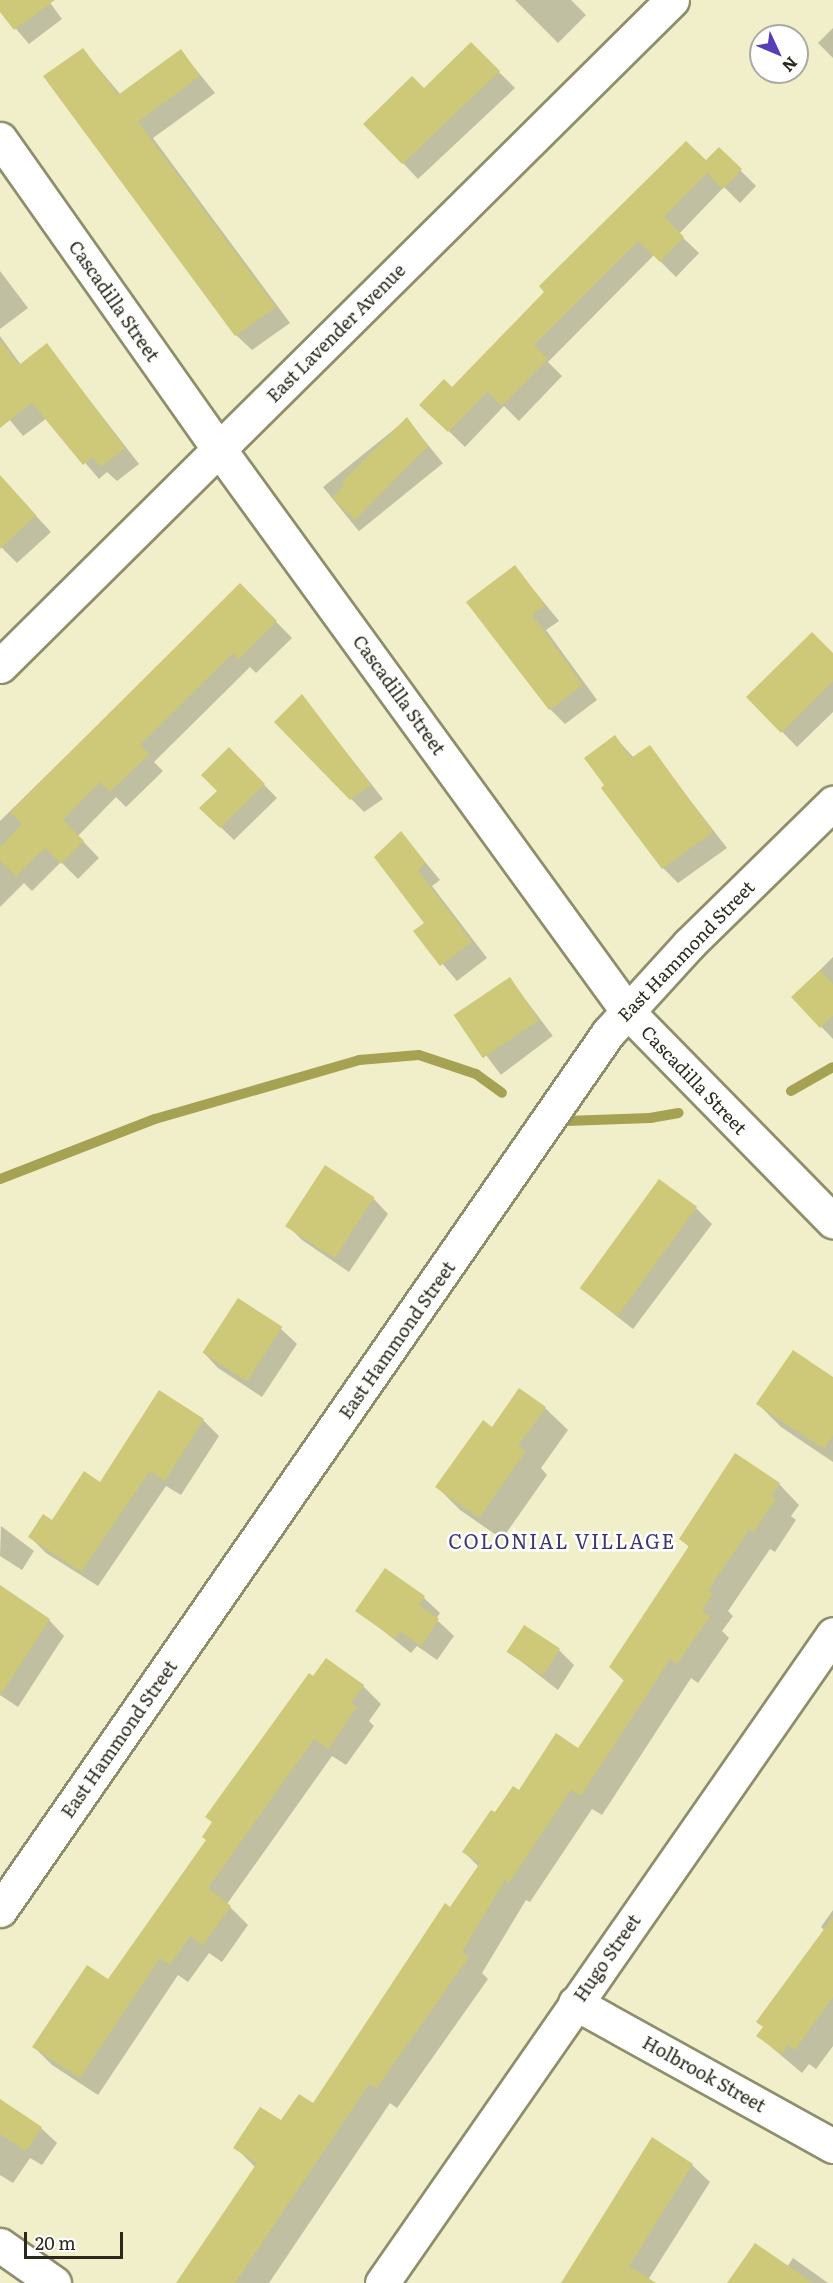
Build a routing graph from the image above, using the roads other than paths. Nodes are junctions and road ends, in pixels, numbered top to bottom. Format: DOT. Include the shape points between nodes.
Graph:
graph roads {
  1 [pos="672,0"];
  2 [pos="0,139"];
  3 [pos="219,449"];
  4 [pos="0,666"];
  5 [pos="833,803"];
  6 [pos="628,1012"];
  7 [pos="833,1221"];
  8 [pos="833,1634"];
  9 [pos="0,1910"];
  10 [pos="575,2002"];
  11 [pos="833,2146"];
  12 [pos="0,2245"];
  13 [pos="54,2283"];
  14 [pos="382,2283"];
  1 -- 3 [label="street, East Lavender Avenue"];
  2 -- 3 [label="street, Cascadilla Street"];
  3 -- 4 [label="street, East Lavender Avenue"];
  3 -- 6 [label="street, Cascadilla Street"];
  5 -- 6 [label="street, East Hammond Street" via="689,944"];
  6 -- 7 [label="street, Cascadilla Street"];
  6 -- 9 [label="street, East Hammond Street" via="586,1063"];
  8 -- 10 [label="street, Hugo Street"];
  10 -- 11 [label="street, Holbrook Street"];
  10 -- 14 [label="street, Hugo Street"];
  12 -- 13 [label="street"];
}
